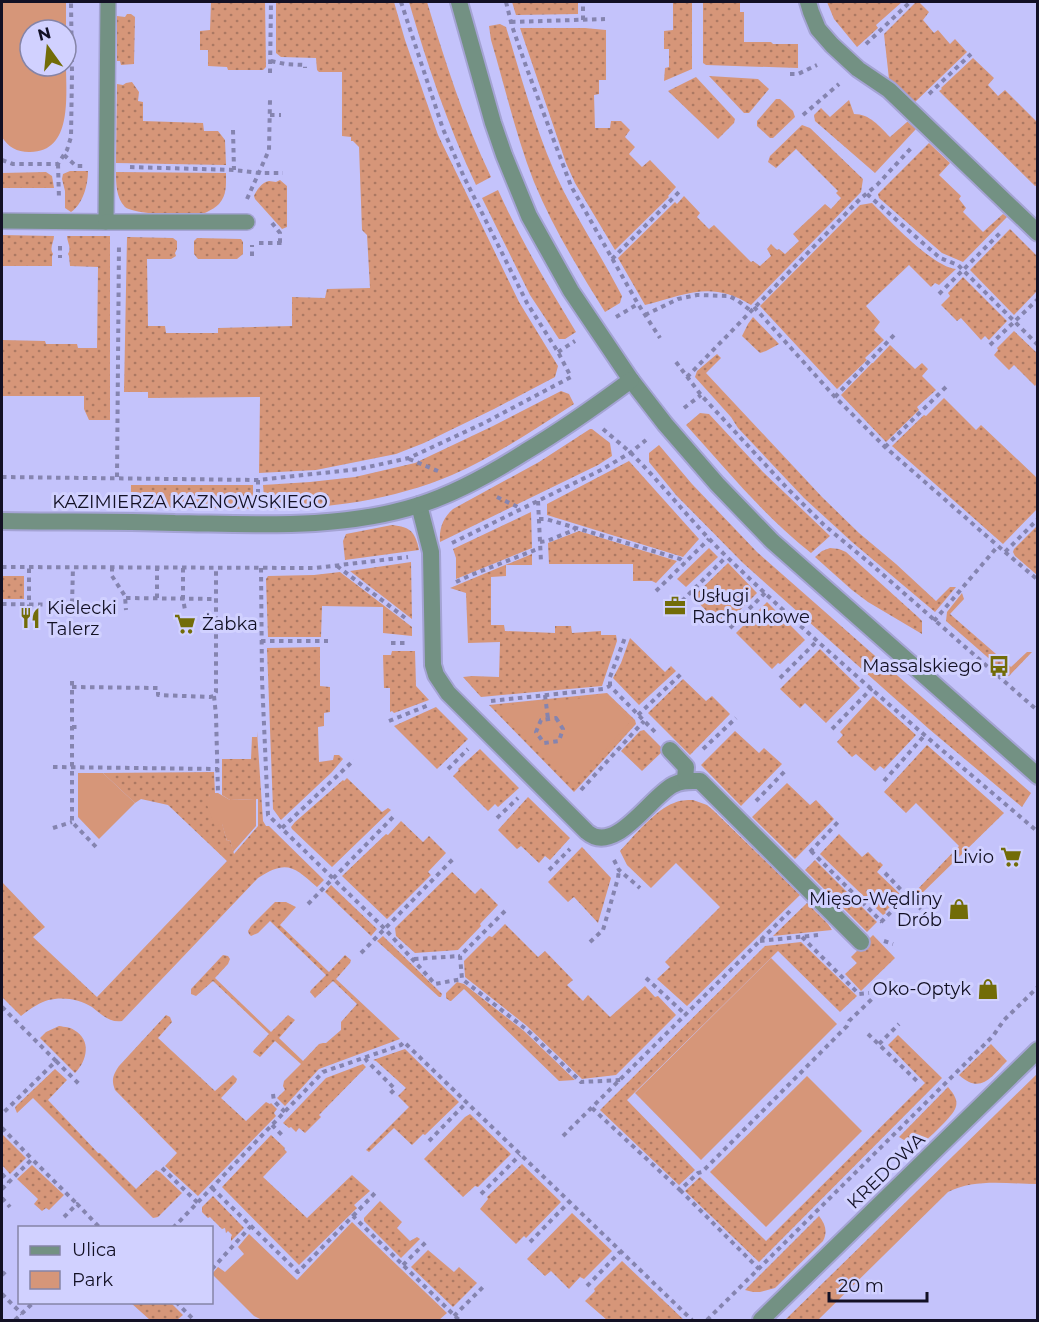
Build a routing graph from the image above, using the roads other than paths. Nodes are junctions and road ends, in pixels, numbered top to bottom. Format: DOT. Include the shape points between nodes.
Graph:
graph roads {
  1 [pos="108,2"];
  2 [pos="808,2"];
  3 [pos="461,6"];
  4 [pos="2,221"];
  5 [pos="113,222"];
  6 [pos="248,222"];
  7 [pos="1031,223"];
  8 [pos="631,380"];
  9 [pos="419,505"];
  10 [pos="2,521"];
  11 [pos="670,750"];
  12 [pos="685,773"];
  13 [pos="1038,776"];
  14 [pos="855,937"];
  15 [pos="1038,1050"];
  16 [pos="761,1320"];
  1 -- 5 [label="lane" via="107,167"];
  2 -- 7 [label="street" via="818,29 848,61 889,90"];
  3 -- 8 [label="street" via="493,123 529,216 576,298"];
  4 -- 5 [label="lane"];
  5 -- 6 [label="lane"];
  8 -- 9 [label="street, KAZIMIERZA KAZNOWSKIEGO" via="500,468"];
  8 -- 13 [label="street" via="717,484 771,541"];
  9 -- 10 [label="street, KAZIMIERZA KAZNOWSKIEGO" via="363,518 298,524"];
  9 -- 12 [label="street" via="431,552 434,665 440,683 452,696 590,835 605,837 618,833"];
  11 -- 12 [label="street"];
  12 -- 14 [label="street" via="700,781"];
  15 -- 16 [label="street, KREDOWA"];
}
